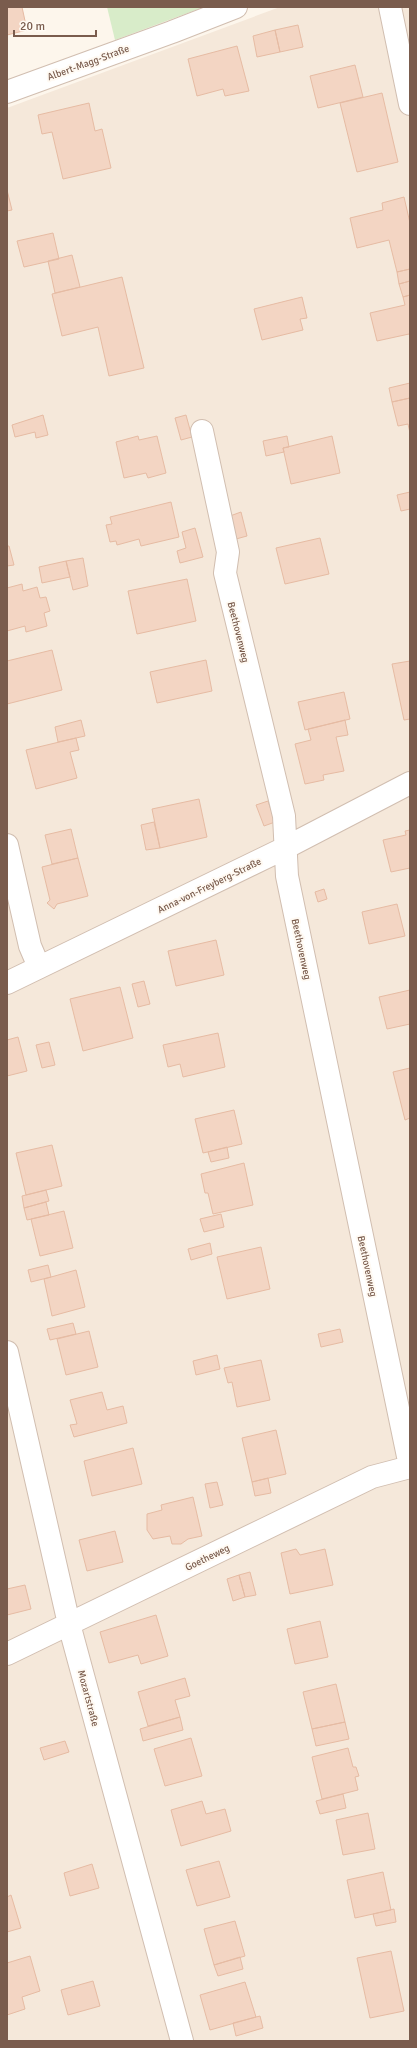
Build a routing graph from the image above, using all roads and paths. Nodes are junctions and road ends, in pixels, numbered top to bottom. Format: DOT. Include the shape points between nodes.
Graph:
graph roads {
  1 [pos="236,7"];
  2 [pos="390,7"];
  3 [pos="7,92"];
  4 [pos="410,104"];
  5 [pos="202,432"];
  6 [pos="410,783"];
  7 [pos="7,845"];
  8 [pos="285,848"];
  9 [pos="39,967"];
  10 [pos="7,983"];
  11 [pos="7,1352"];
  12 [pos="405,1424"];
  13 [pos="410,1466"];
  14 [pos="69,1624"];
  15 [pos="7,1654"];
  16 [pos="182,2041"];
  1 -- 3 [label="street, Albert-Magg-Straße"];
  2 -- 4 [label="street"];
  5 -- 8 [label="street, Beethovenweg" via="228,552 225,573 284,816"];
  6 -- 8 [label="street, Anna-von-Freyberg-Straße"];
  7 -- 9 [label="street" via="30,946"];
  8 -- 9 [label="street, Anna-von-Freyberg-Straße"];
  8 -- 12 [label="street, Beethovenweg" via="287,876"];
  9 -- 10 [label="street, Anna-von-Freyberg-Straße"];
  11 -- 14 [label="street, Mozartstraße"];
  12 -- 13 [label="street, Beethovenweg"];
  13 -- 14 [label="street, Goetheweg" via="372,1477"];
  14 -- 15 [label="street, Goetheweg"];
  14 -- 16 [label="street, Mozartstraße"];
}
